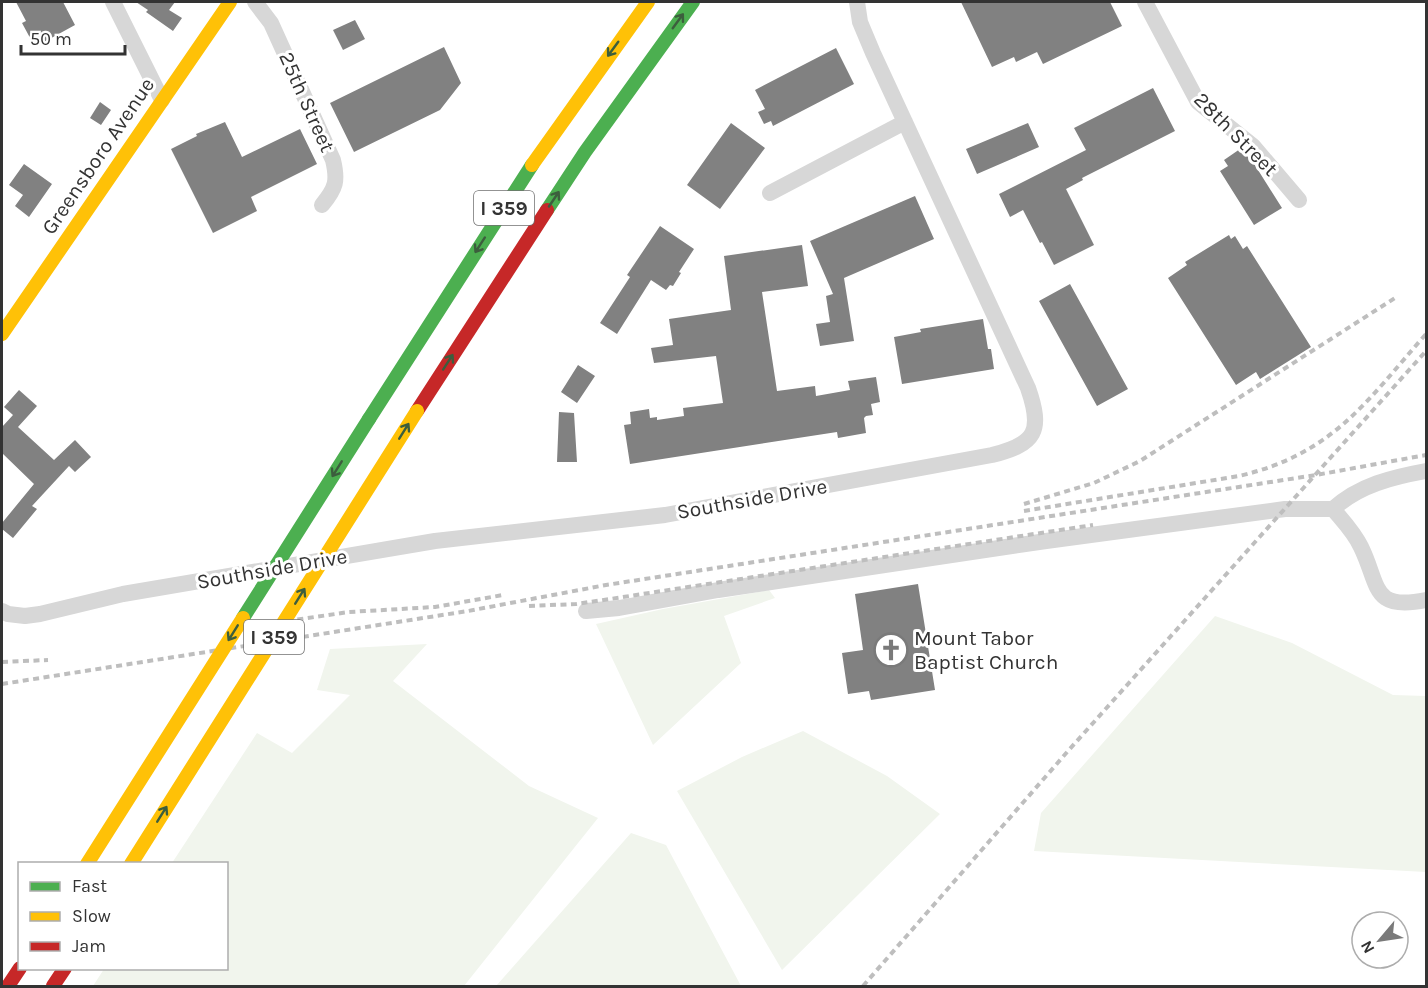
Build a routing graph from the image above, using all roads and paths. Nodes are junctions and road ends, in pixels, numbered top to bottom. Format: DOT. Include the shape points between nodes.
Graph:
graph roads {
  1 [pos="113,2"];
  2 [pos="230,2"];
  3 [pos="255,2"];
  4 [pos="648,2"];
  5 [pos="693,2"];
  6 [pos="857,2"];
  7 [pos="1145,2"];
  8 [pos="162,100"];
  9 [pos="905,122"];
  10 [pos="770,193"];
  11 [pos="1299,200"];
  12 [pos="322,205"];
  13 [pos="2,334"];
  14 [pos="1426,471"];
  15 [pos="1333,509"];
  16 [pos="1426,600"];
  17 [pos="2,611"];
  18 [pos="586,611"];
  19 [pos="88,862"];
  20 [pos="132,862"];
  21 [pos="19,970"];
  22 [pos="64,970"];
  23 [pos="8,987"];
  24 [pos="53,987"];
  1 -- 8 [label="street"];
  2 -- 8 [label="main road, Greensboro Avenue"];
  3 -- 12 [label="street, 25th Street" via="271,22 333,160 337,176 333,192"];
  4 -- 19 [label="main road, I 359, one-way, bridge" via="533,164"];
  20 -- 5 [label="main road, I 359, one-way, bridge" via="585,152"];
  6 -- 9 [label="street, Southside Drive" via="864,32"];
  7 -- 11 [label="street, 28th Street" via="1198,102 1253,146"];
  8 -- 13 [label="main road, Greensboro Avenue"];
  9 -- 10 [label="street"];
  9 -- 17 [label="street, Southside Drive" via="1031,396 1036,420 1032,436 1020,446 992,455 666,515 435,541 123,594 40,614 24,616"];
  14 -- 15 [label="street" via="1360,489"];
  15 -- 16 [label="street" via="1353,531 1373,583 1383,596 1392,602 1410,604"];
  15 -- 18 [label="street" via="1285,509 1046,541"];
  21 -- 23 [label="main road"];
  22 -- 24 [label="main road"];
}
